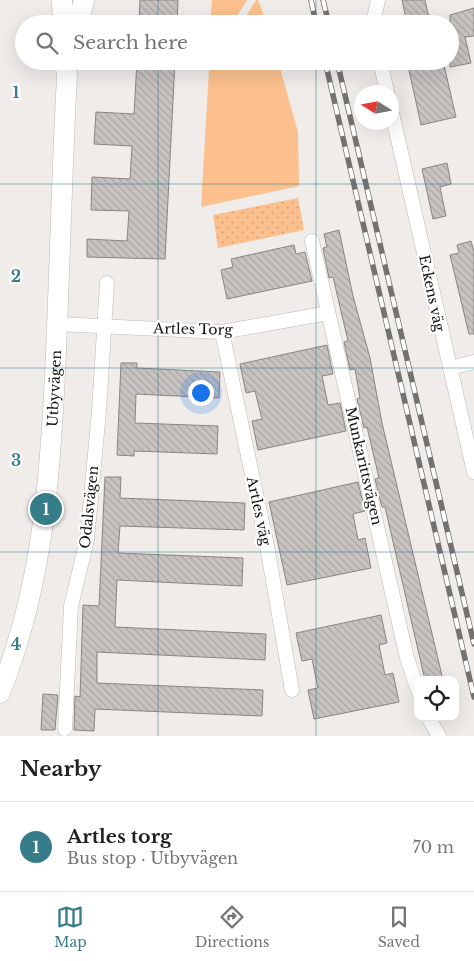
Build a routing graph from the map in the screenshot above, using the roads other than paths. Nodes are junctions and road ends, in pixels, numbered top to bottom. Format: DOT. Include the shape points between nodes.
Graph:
graph roads {
  1 [pos="62,0"];
  2 [pos="84,0"];
  3 [pos="378,0"];
  4 [pos="63,15"];
  5 [pos="80,15"];
  6 [pos="374,15"];
  7 [pos="67,70"];
  8 [pos="382,70"];
  9 [pos="385,85"];
  10 [pos="396,130"];
  11 [pos="312,241"];
  12 [pos="108,283"];
  13 [pos="328,313"];
  14 [pos="57,324"];
  15 [pos="104,326"];
  16 [pos="222,332"];
  17 [pos="474,362"];
  18 [pos="450,368"];
  19 [pos="474,472"];
  20 [pos="414,679"];
  21 [pos="292,690"];
  22 [pos="0,693"];
  23 [pos="430,721"];
  24 [pos="65,729"];
  25 [pos="439,736"];
  1 -- 4 [label="main road"];
  2 -- 5 [label="main road"];
  3 -- 6 [label="street"];
  7 -- 14 [label="main road, Utbyvägen"];
  8 -- 9 [label="street"];
  10 -- 18 [label="street, Eckens väg"];
  11 -- 13 [label="street, Munkarittsvägen"];
  12 -- 15 [label="street, Odalsvägen"];
  13 -- 16 [label="street, Artles Torg"];
  13 -- 20 [label="street, Munkarittsvägen"];
  14 -- 15 [label="street, Artles Torg"];
  14 -- 22 [label="main road, Utbyvägen" via="51,459 41,543 20,632"];
  15 -- 16 [label="street, Artles Torg"];
  15 -- 24 [label="street, Odalsvägen" via="87,540 71,606"];
  16 -- 21 [label="street, Artles väg" via="267,546"];
  17 -- 18 [label="street"];
  18 -- 19 [label="street, Eckens väg"];
  23 -- 25 [label="street"];
}
